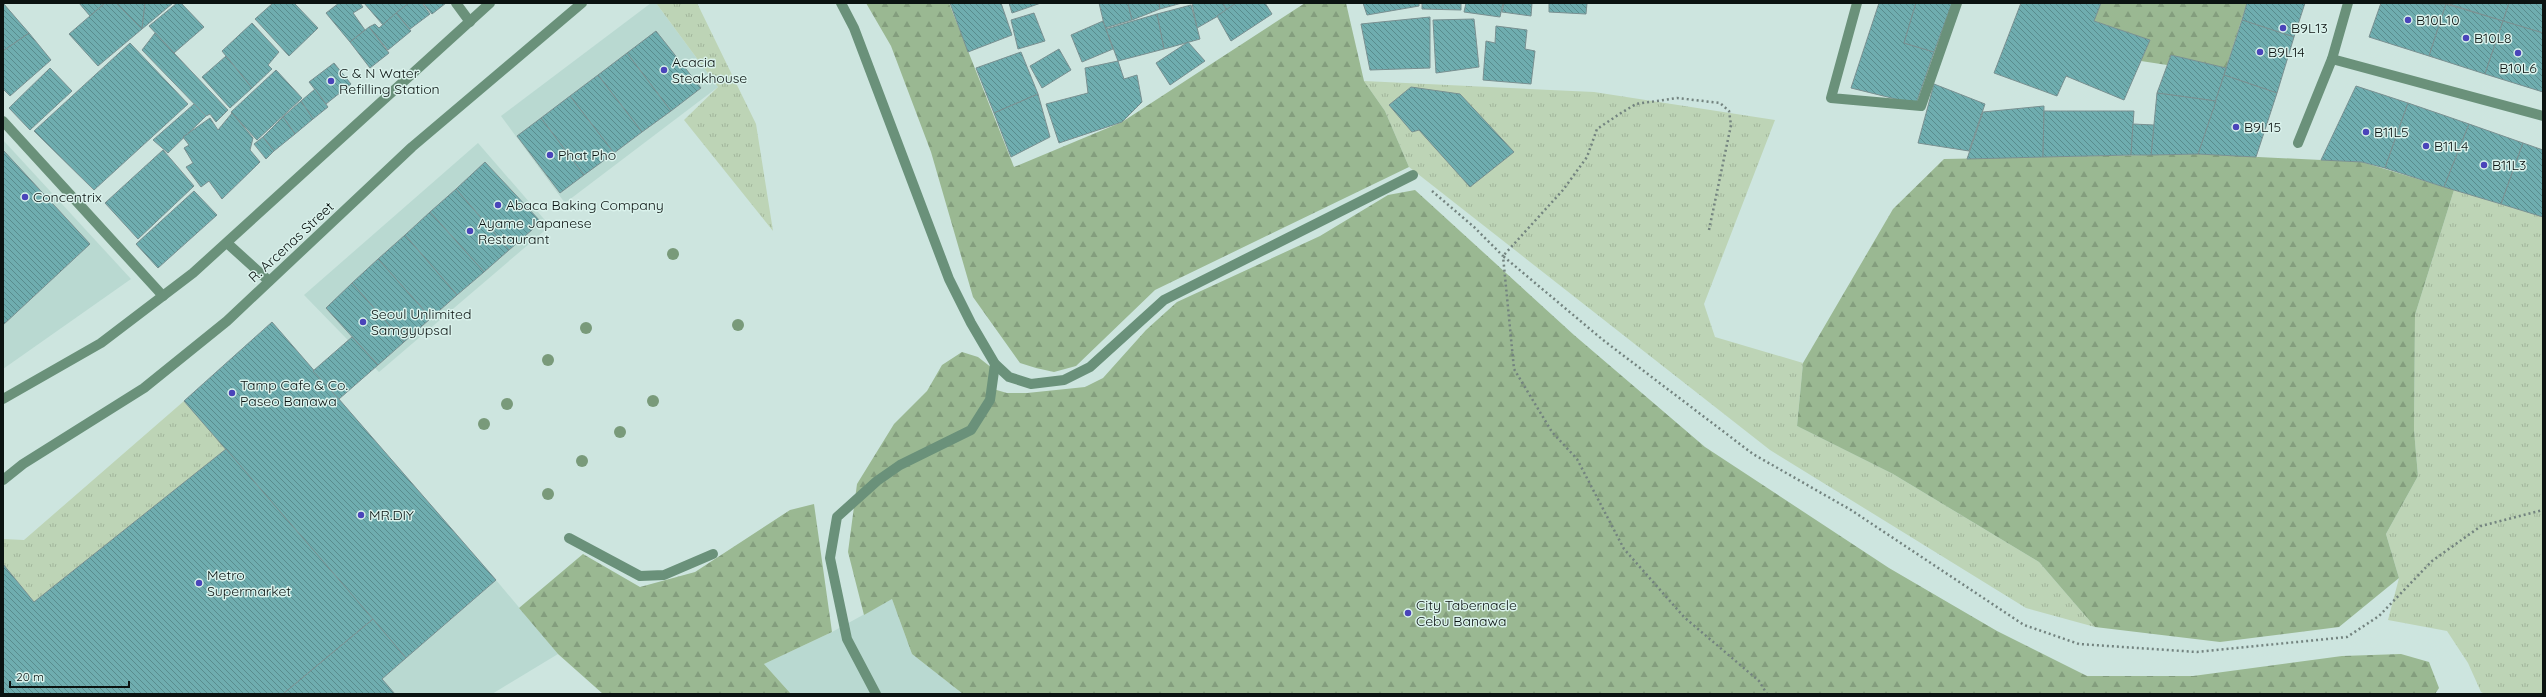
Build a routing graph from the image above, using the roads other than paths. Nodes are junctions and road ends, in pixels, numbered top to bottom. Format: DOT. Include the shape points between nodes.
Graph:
graph roads {
  1 [pos="456,3"];
  2 [pos="490,3"];
  3 [pos="582,3"];
  4 [pos="841,3"];
  5 [pos="1857,3"];
  6 [pos="1957,3"];
  7 [pos="2348,3"];
  8 [pos="470,22"];
  9 [pos="2332,59"];
  10 [pos="2543,116"];
  11 [pos="3,121"];
  12 [pos="2298,143"];
  13 [pos="1413,175"];
  14 [pos="227,243"];
  15 [pos="269,281"];
  16 [pos="163,296"];
  17 [pos="995,364"];
  18 [pos="3,399"];
  19 [pos="3,480"];
  20 [pos="569,538"];
  21 [pos="714,554"];
  22 [pos="876,694"];
  1 -- 8 [label="street"];
  2 -- 8 [label="street"];
  3 -- 15 [label="street, R. Arcenas Street" via="412,147"];
  4 -- 17 [label="street" via="854,28 949,279"];
  5 -- 6 [label="street" via="1831,98 1922,106"];
  7 -- 9 [label="street"];
  8 -- 14 [label="street"];
  9 -- 10 [label="street"];
  9 -- 12 [label="street"];
  11 -- 16 [label="street"];
  13 -- 17 [label="street" via="1164,300 1090,367 1064,380 1031,384 1009,377"];
  14 -- 15 [label="street"];
  14 -- 16 [label="street"];
  15 -- 19 [label="street, R. Arcenas Street" via="227,321 144,388 23,464"];
  16 -- 18 [label="street" via="101,343"];
  17 -- 22 [label="street" via="990,400 972,430 900,466 877,482 837,518 830,558 847,640"];
  20 -- 21 [label="street" via="640,576 664,575"];
}
